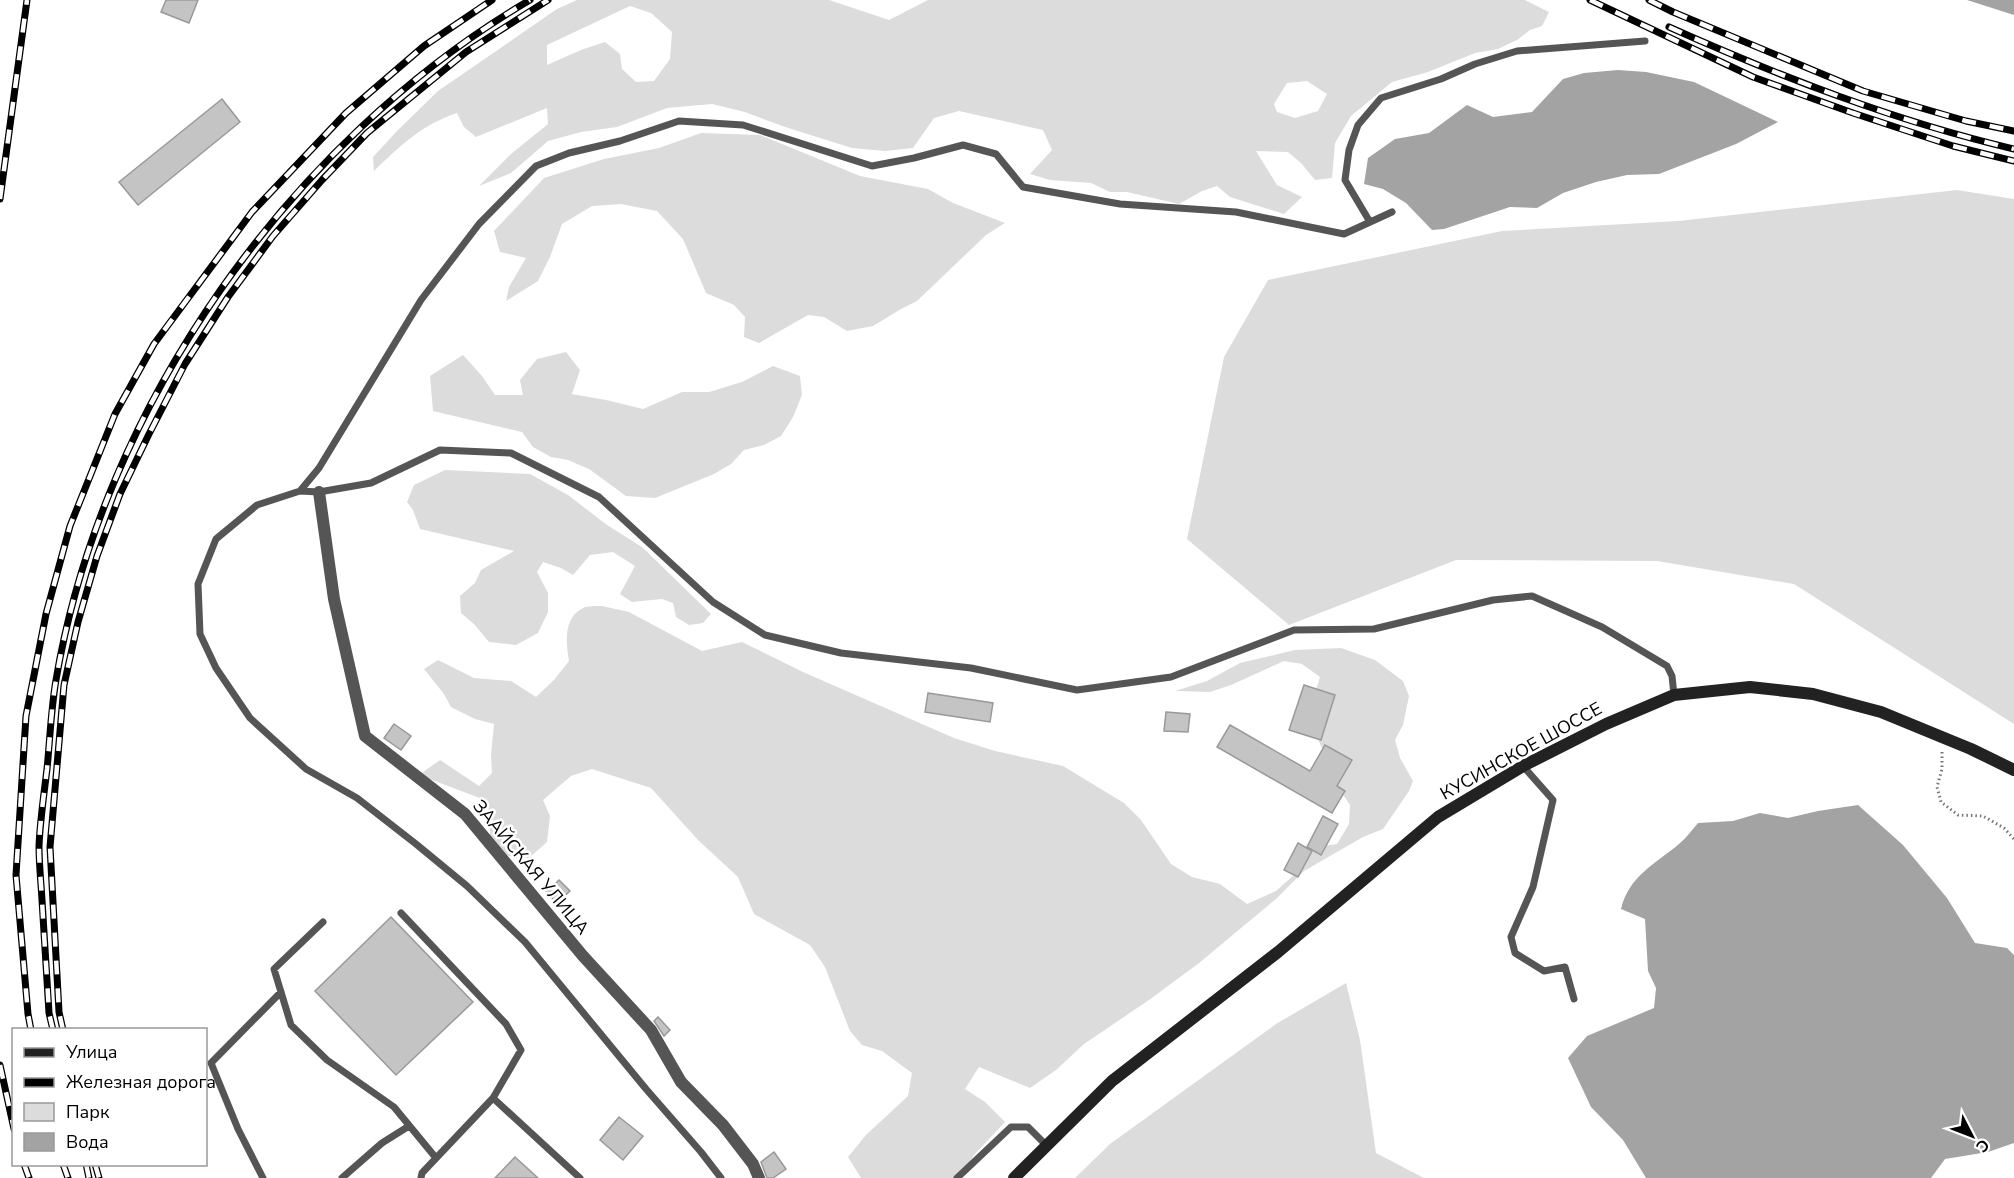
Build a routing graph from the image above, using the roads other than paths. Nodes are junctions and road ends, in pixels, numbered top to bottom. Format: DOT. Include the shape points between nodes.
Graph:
graph roads {
  1 [pos="1645,41"];
  2 [pos="1392,212"];
  3 [pos="1370,222"];
  4 [pos="300,491"];
  5 [pos="319,492"];
  6 [pos="1674,695"];
  7 [pos="1523,766"];
  8 [pos="2014,770"];
  9 [pos="401,913"];
  10 [pos="323,922"];
  11 [pos="281,992"];
  12 [pos="1574,999"];
  13 [pos="493,1098"];
  14 [pos="409,1125"];
  15 [pos="1046,1145"];
  16 [pos="436,1158"];
  17 [pos="263,1178"];
  18 [pos="342,1178"];
  19 [pos="421,1178"];
  20 [pos="580,1178"];
  21 [pos="721,1178"];
  22 [pos="759,1178"];
  23 [pos="957,1178"];
  24 [pos="1014,1178"];
  1 -- 3 [label="lane" via="1517,51 1381,98 1358,125 1349,150 1345,180"];
  2 -- 3 [label="lane"];
  3 -- 4 [label="lane" via="1344,234 1236,212 1120,204 1023,187 996,154 963,145 872,166 743,125 679,121 536,166 479,224 421,300 319,468"];
  4 -- 5 [label="lane"];
  4 -- 21 [label="lane" via="257,505 216,540 198,584 200,634 216,668 250,718 306,768 357,798 416,844 525,942"];
  5 -- 6 [label="lane" via="371,483 440,450 511,453 599,497 713,602 765,635 841,653 971,668 1077,690 1171,678 1294,630 1374,629 1493,600 1532,596 1602,627 1667,666"];
  5 -- 22 [label="street, ЗААЙСКАЯ УЛИЦА" via="334,599 365,735 465,814 583,956 651,1030 681,1082 723,1125"];
  6 -- 7 [label="main road, КУСИНСКОЕ ШОССЕ"];
  6 -- 8 [label="main road, КУСИНСКОЕ ШОССЕ" via="1750,687 1813,694 1881,712"];
  7 -- 12 [label="lane" via="1553,800 1533,887 1511,937 1515,953 1544,971 1565,967"];
  7 -- 15 [label="main road, КУСИНСКОЕ ШОССЕ" via="1438,817 1278,952 1112,1081"];
  9 -- 13 [label="lane" via="506,1023 521,1050"];
  10 -- 11 [label="lane" via="274,969"];
  11 -- 14 [label="lane" via="291,1026 327,1060 394,1107"];
  11 -- 17 [label="lane" via="211,1063 237,1129"];
  13 -- 16 [label="lane"];
  13 -- 20 [label="lane"];
  14 -- 16 [label="lane"];
  14 -- 18 [label="lane"];
  15 -- 23 [label="lane" via="1028,1126 1011,1127"];
  15 -- 24 [label="main road, КУСИНСКОЕ ШОССЕ"];
  16 -- 19 [label="lane"];
}
